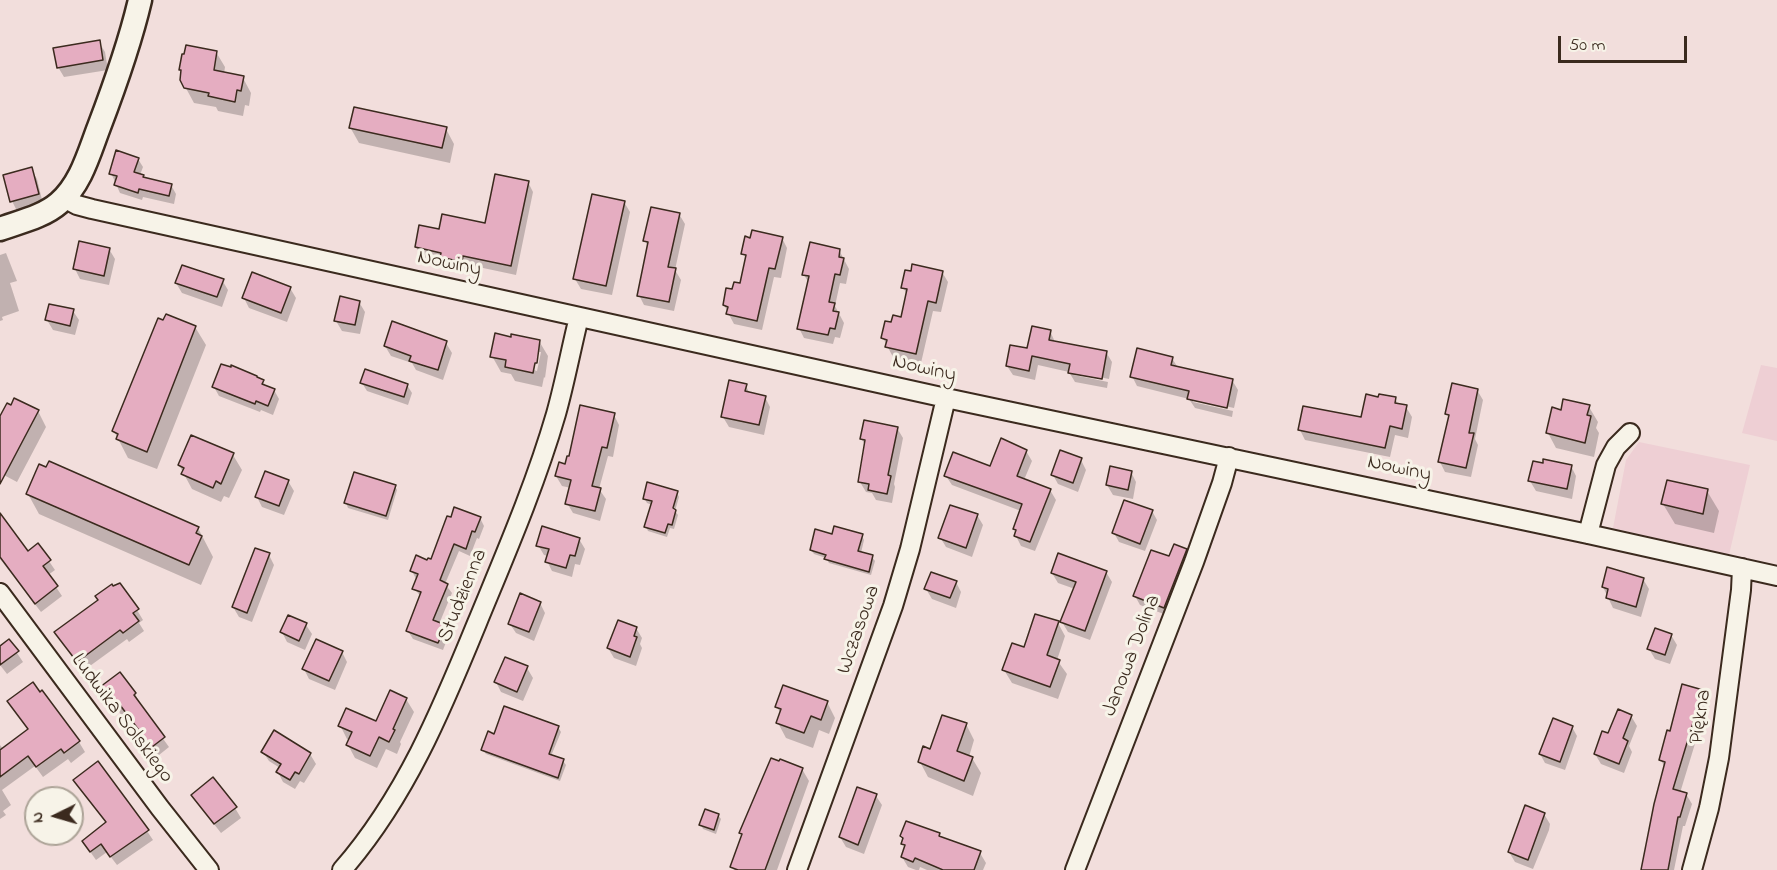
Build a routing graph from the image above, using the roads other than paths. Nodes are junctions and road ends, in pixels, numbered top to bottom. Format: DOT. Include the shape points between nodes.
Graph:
graph roads {
  1 [pos="140,0"];
  2 [pos="64,198"];
  3 [pos="0,229"];
  4 [pos="579,317"];
  5 [pos="946,398"];
  6 [pos="1630,433"];
  7 [pos="1229,457"];
  8 [pos="1588,534"];
  9 [pos="1742,568"];
  10 [pos="1777,576"];
  11 [pos="0,593"];
  12 [pos="208,870"];
  13 [pos="342,870"];
  14 [pos="796,870"];
  15 [pos="1075,870"];
  16 [pos="1692,870"];
  1 -- 2 [label="street" via="84,164"];
  2 -- 3 [label="street" via="45,212"];
  2 -- 4 [label="street, Nowiny" via="92,209"];
  4 -- 5 [label="street, Nowiny"];
  4 -- 13 [label="street, Studzienna" via="541,459 446,699 398,792"];
  5 -- 7 [label="street, Nowiny"];
  5 -- 14 [label="street, Wczasowa" via="913,540 893,606"];
  6 -- 8 [label="street" via="1606,465"];
  7 -- 8 [label="street, Nowiny"];
  7 -- 15 [label="street, Janowa Dolina" via="1194,562"];
  8 -- 9 [label="street, Nowiny"];
  9 -- 10 [label="street, Nowiny"];
  9 -- 16 [label="street, Piękna" via="1723,734"];
  11 -- 12 [label="street, Ludwika Solskiego"];
}
